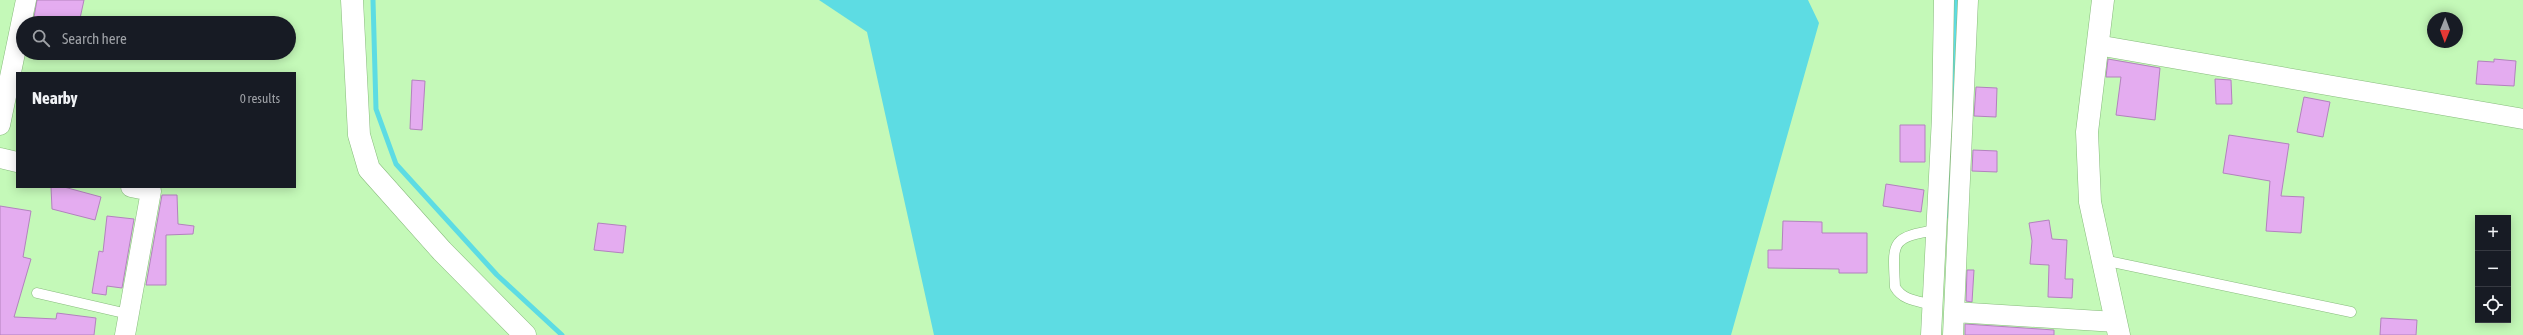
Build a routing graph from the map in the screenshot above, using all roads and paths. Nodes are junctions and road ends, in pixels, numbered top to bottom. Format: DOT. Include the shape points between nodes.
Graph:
graph roads {
  1 [pos="26,0"];
  2 [pos="352,0"];
  3 [pos="1944,0"];
  4 [pos="1968,0"];
  5 [pos="2102,0"];
  6 [pos="23,16"];
  7 [pos="2097,45"];
  8 [pos="16,48"];
  9 [pos="2523,119"];
  10 [pos="0,125"];
  11 [pos="0,158"];
  12 [pos="16,162"];
  13 [pos="135,188"];
  14 [pos="1937,230"];
  15 [pos="2103,260"];
  16 [pos="37,293"];
  17 [pos="1933,305"];
  18 [pos="1954,309"];
  19 [pos="2351,312"];
  20 [pos="128,314"];
  21 [pos="2118,328"];
  22 [pos="125,335"];
  23 [pos="525,335"];
  24 [pos="1931,335"];
  25 [pos="1953,335"];
  1 -- 6 [label="street"];
  2 -- 23 [label="street" via="359,135 369,169 442,251"];
  3 -- 14 [label="street"];
  4 -- 18 [label="street"];
  5 -- 7 [label="street"];
  7 -- 9 [label="street"];
  7 -- 15 [label="street" via="2086,132 2090,202"];
  8 -- 10 [label="street"];
  11 -- 12 [label="street"];
  13 -- 20 [label="street" via="151,191"];
  14 -- 17 [label="street"];
  14 -- 17 [label="lane" via="1916,233 1905,238 1897,242 1893,250 1895,287 1898,292 1907,298"];
  15 -- 19 [label="lane"];
  15 -- 21 [label="street"];
  16 -- 20 [label="lane"];
  17 -- 18 [label="street"];
  17 -- 24 [label="street"];
  18 -- 21 [label="street"];
  18 -- 25 [label="street"];
  20 -- 22 [label="street"];
}
